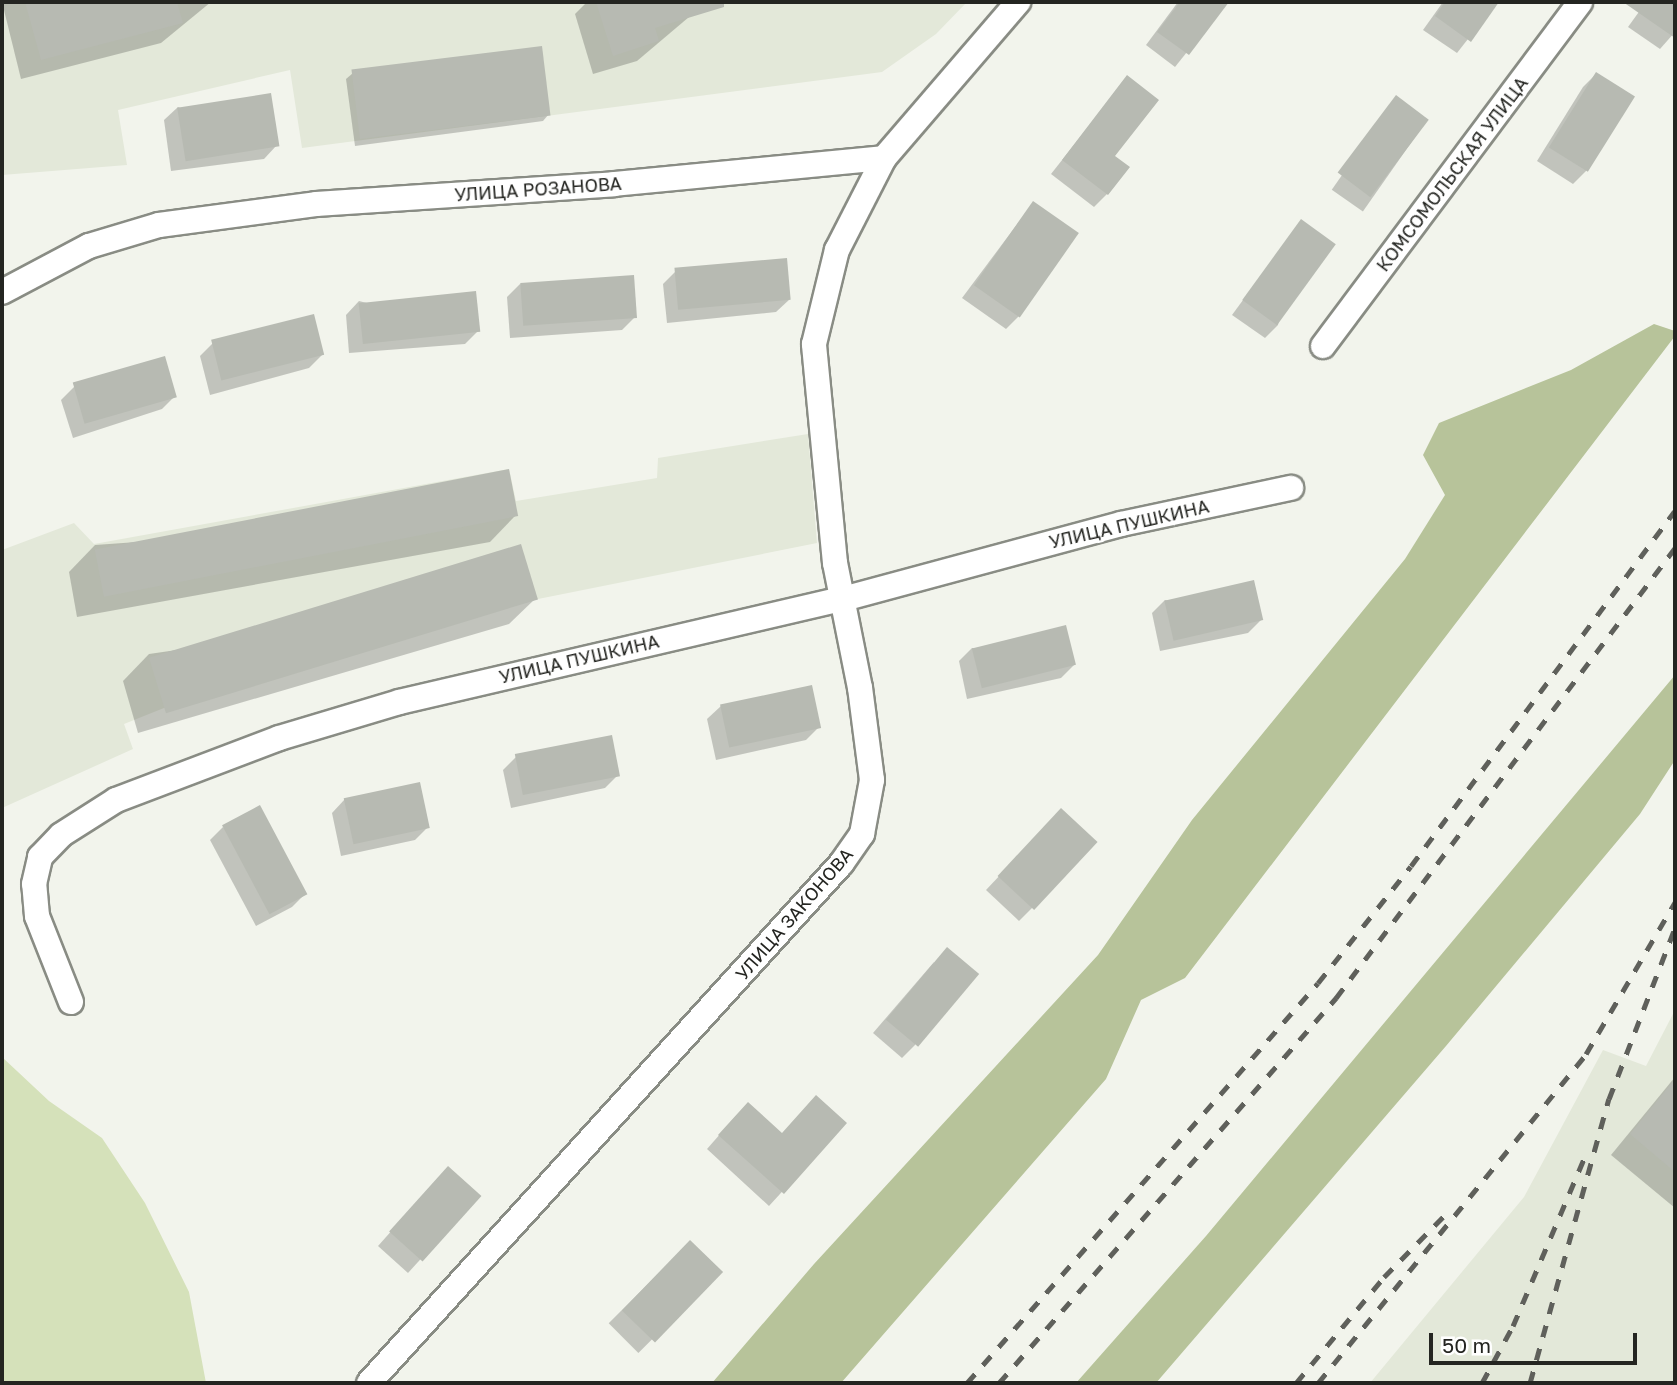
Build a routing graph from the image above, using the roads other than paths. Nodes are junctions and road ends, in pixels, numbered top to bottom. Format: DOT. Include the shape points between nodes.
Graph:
graph roads {
  1 [pos="1017,2"];
  2 [pos="1580,2"];
  3 [pos="884,158"];
  4 [pos="2,292"];
  5 [pos="1323,346"];
  6 [pos="1291,488"];
  7 [pos="843,599"];
  8 [pos="71,1002"];
  9 [pos="369,1383"];
  1 -- 3 [label="street"];
  2 -- 5 [label="street, КОМСОМОЛЬСКАЯ УЛИЦА"];
  3 -- 4 [label="street, УЛИЦА РОЗАНОВА" via="614,184 316,204 159,225 89,246"];
  3 -- 7 [label="street, УЛИЦА ЗАКОНОВА" via="837,250 814,344 835,563"];
  6 -- 7 [label="street, УЛИЦА ПУШКИНА" via="1121,524"];
  7 -- 8 [label="street, УЛИЦА ПУШКИНА" via="399,702 279,737 116,800 61,835 40,856 34,884 37,916"];
  7 -- 9 [label="street, УЛИЦА ЗАКОНОВА" via="872,780 862,834 832,875"];
}
